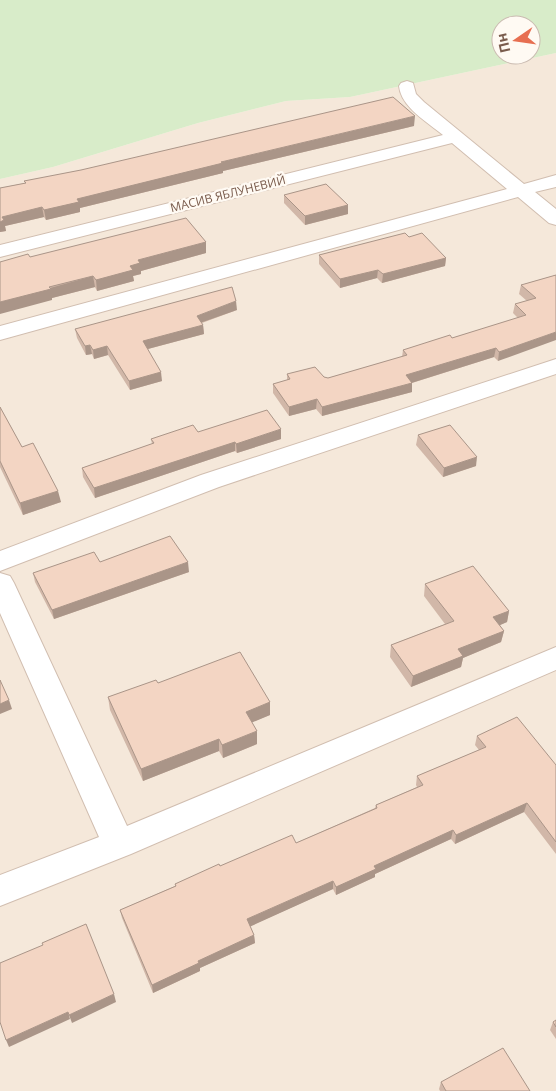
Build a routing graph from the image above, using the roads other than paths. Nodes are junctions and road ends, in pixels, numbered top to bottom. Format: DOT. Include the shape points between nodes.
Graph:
graph roads {
  1 [pos="407,86"];
  2 [pos="455,137"];
  3 [pos="556,181"];
  4 [pos="522,191"];
  5 [pos="556,219"];
  6 [pos="0,251"];
  7 [pos="0,334"];
  8 [pos="556,366"];
  9 [pos="0,561"];
  10 [pos="0,583"];
  11 [pos="556,658"];
  12 [pos="118,844"];
  13 [pos="0,891"];
  1 -- 2 [label="street" via="408,95 418,106"];
  2 -- 4 [label="street"];
  2 -- 6 [label="street, МАСИВ ЯБЛУНЕВИЙ"];
  3 -- 4 [label="street"];
  4 -- 5 [label="street"];
  4 -- 7 [label="street"];
  8 -- 9 [label="street" via="210,481"];
  10 -- 12 [label="street"];
  11 -- 12 [label="street"];
  12 -- 13 [label="street"];
}
